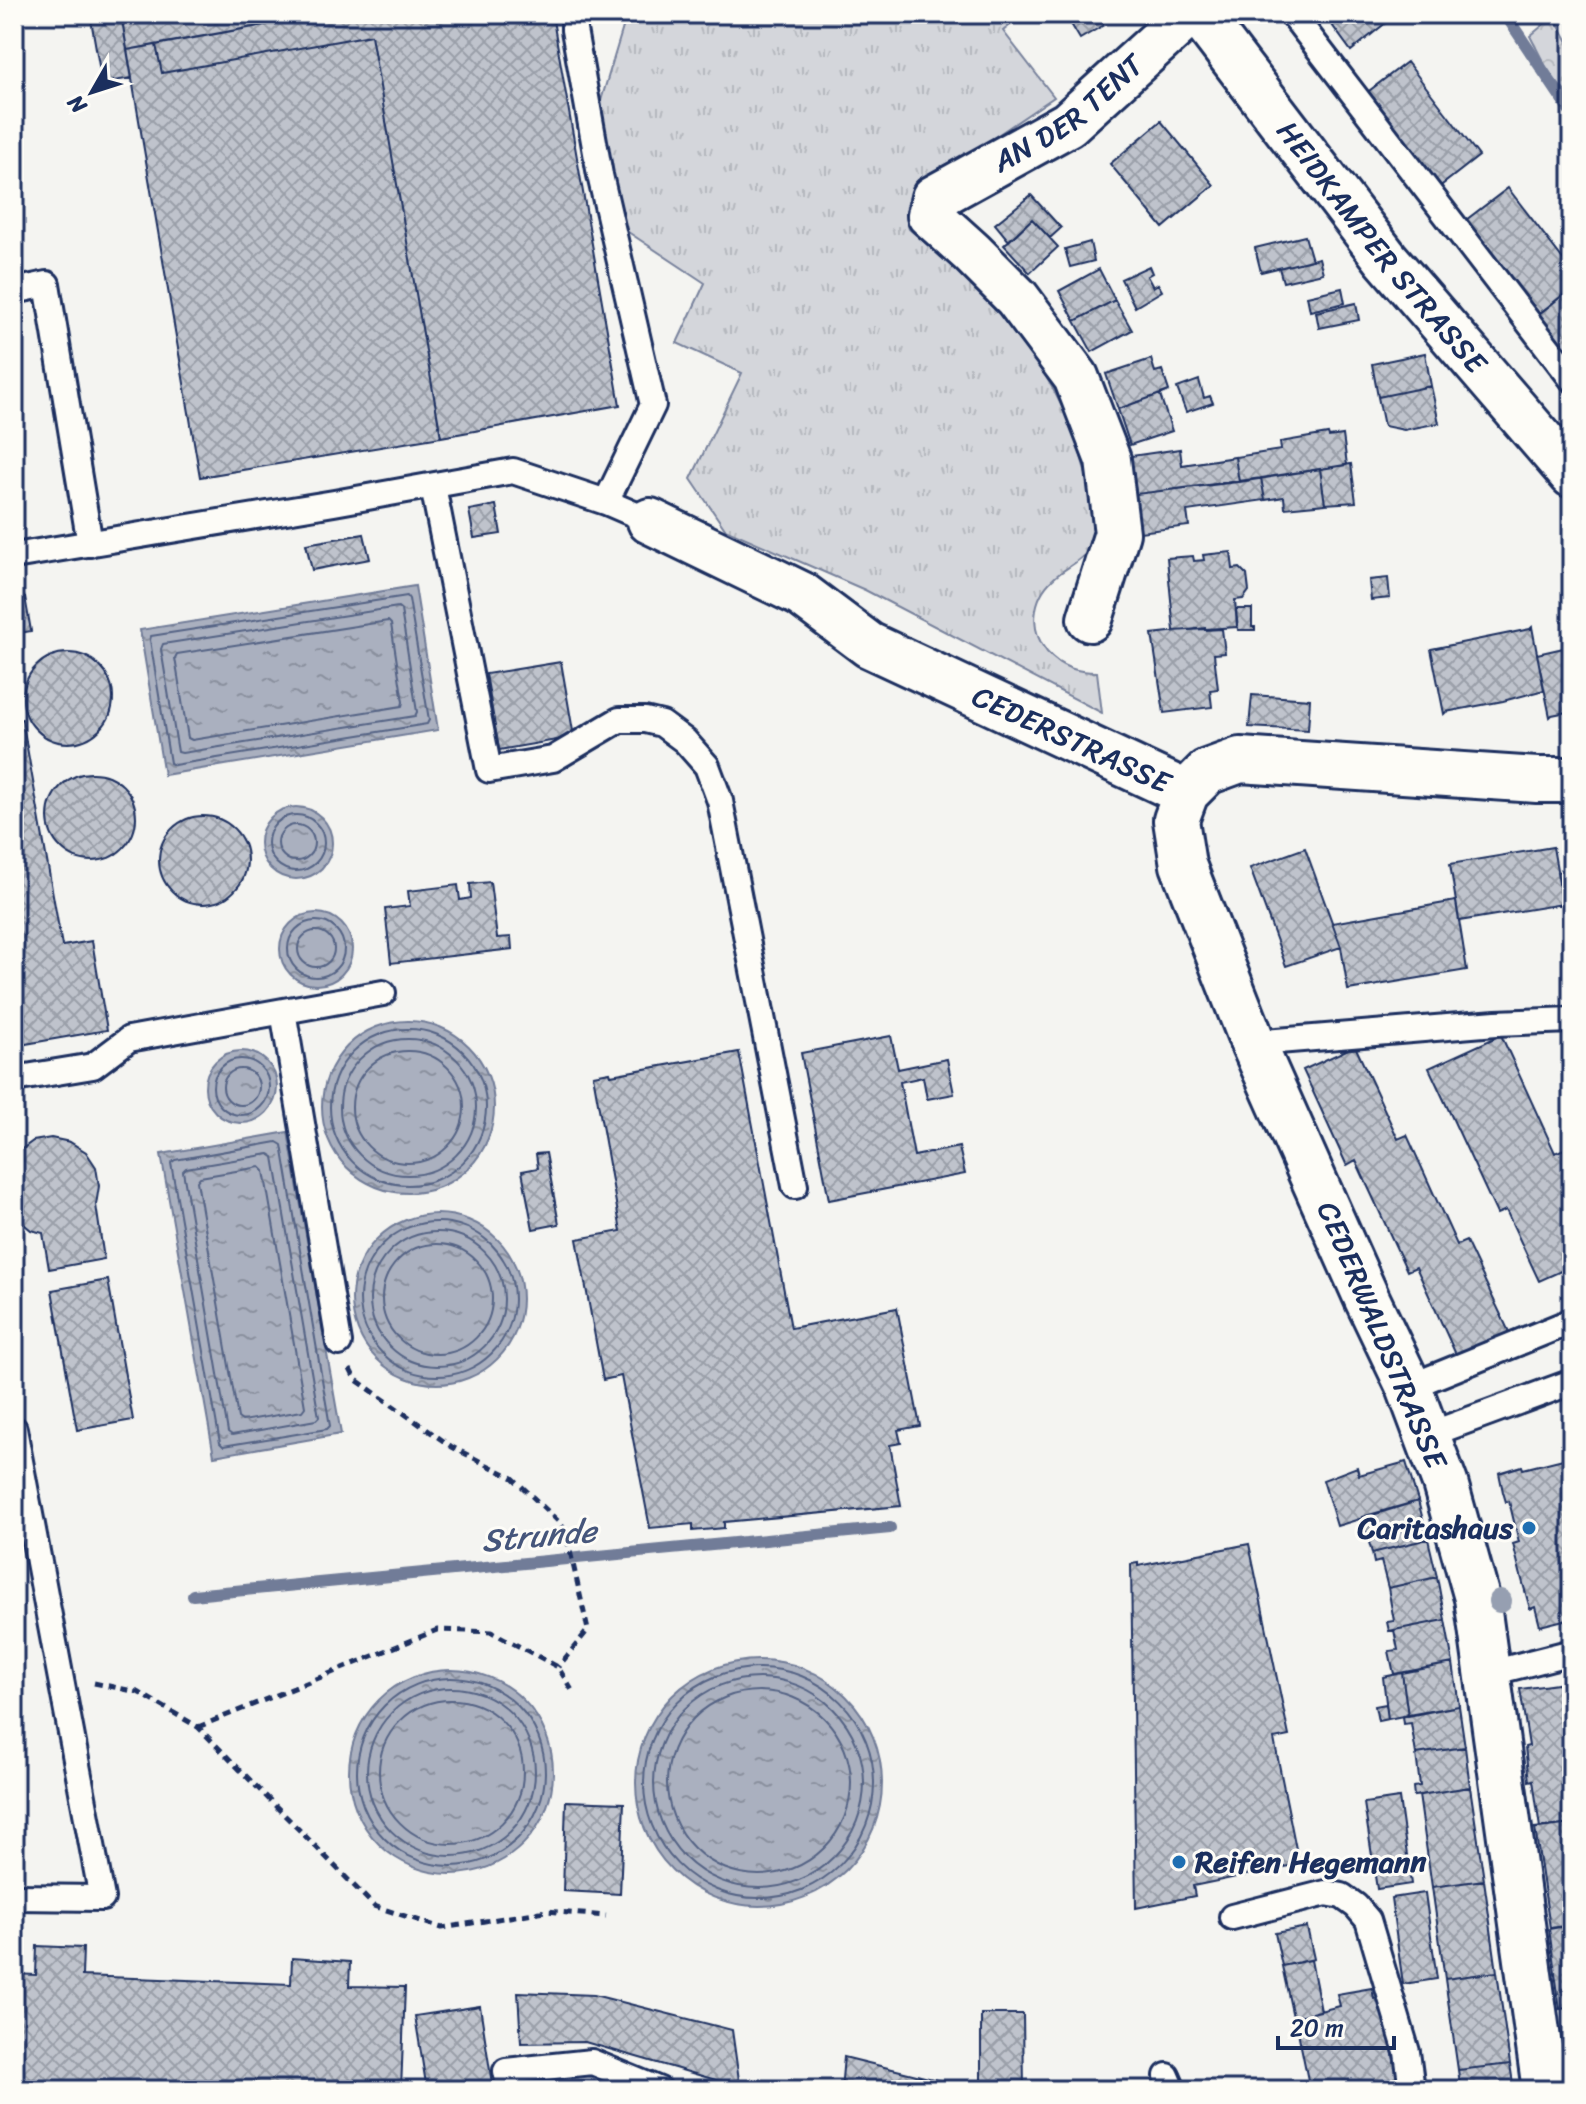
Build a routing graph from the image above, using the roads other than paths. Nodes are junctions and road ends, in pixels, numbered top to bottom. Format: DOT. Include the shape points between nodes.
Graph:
graph roads {
  1 [pos="574,14"];
  2 [pos="1189,14"];
  3 [pos="1199,14"];
  4 [pos="1292,14"];
  5 [pos="14,291"];
  6 [pos="1572,379"];
  7 [pos="1572,475"];
  8 [pos="433,486"];
  9 [pos="606,502"];
  10 [pos="650,521"];
  11 [pos="90,544"];
  12 [pos="14,556"];
  13 [pos="1090,619"];
  14 [pos="1572,780"];
  15 [pos="1186,793"];
  16 [pos="383,993"];
  17 [pos="283,1011"];
  18 [pos="1572,1020"];
  19 [pos="1253,1043"];
  20 [pos="14,1079"];
  21 [pos="795,1186"];
  22 [pos="1572,1321"];
  23 [pos="339,1343"];
  24 [pos="1572,1382"];
  25 [pos="1409,1387"];
  26 [pos="14,1429"];
  27 [pos="1428,1435"];
  28 [pos="1572,1652"];
  29 [pos="1487,1674"];
  30 [pos="14,1897"];
  31 [pos="1232,1917"];
  32 [pos="510,2090"];
  33 [pos="660,2090"];
  34 [pos="1412,2090"];
  35 [pos="1545,2090"];
  1 -- 9 [label="lane" via="600,175 653,405"];
  2 -- 13 [label="street, AN DER TENT" via="1068,124 934,198 930,215 1017,298 1076,377 1108,460 1117,533"];
  3 -- 7 [label="street, HEIDKAMPER STRASSE" via="1386,259"];
  4 -- 6 [label="lane"];
  5 -- 11 [label="lane" via="47,284"];
  8 -- 9 [label="lane" via="513,471"];
  8 -- 11 [label="lane"];
  8 -- 21 [label="lane" via="489,770 553,759 619,720 662,724 707,766 720,801"];
  9 -- 10 [label="lane"];
  10 -- 15 [label="street, CEDERSTRASSE" via="801,594 869,645"];
  11 -- 12 [label="lane"];
  14 -- 15 [label="street, CEDERSTRASSE" via="1240,760 1207,772"];
  15 -- 19 [label="street, CEDERWALDSTRASSE" via="1176,820 1183,865"];
  16 -- 17 [label="lane"];
  17 -- 20 [label="lane" via="129,1039 93,1066"];
  17 -- 23 [label="lane"];
  18 -- 19 [label="lane"];
  19 -- 25 [label="street, CEDERWALDSTRASSE"];
  22 -- 25 [label="lane"];
  24 -- 27 [label="lane"];
  25 -- 27 [label="street, CEDERWALDSTRASSE"];
  26 -- 30 [label="lane" via="102,1898"];
  27 -- 29 [label="street, CEDERWALDSTRASSE" via="1477,1598"];
  28 -- 29 [label="lane"];
  29 -- 35 [label="street, CEDERWALDSTRASSE"];
  31 -- 34 [label="lane" via="1326,1893 1356,1906 1368,1920 1407,2052"];
  32 -- 33 [label="lane" via="506,2071 592,2062"];
}
